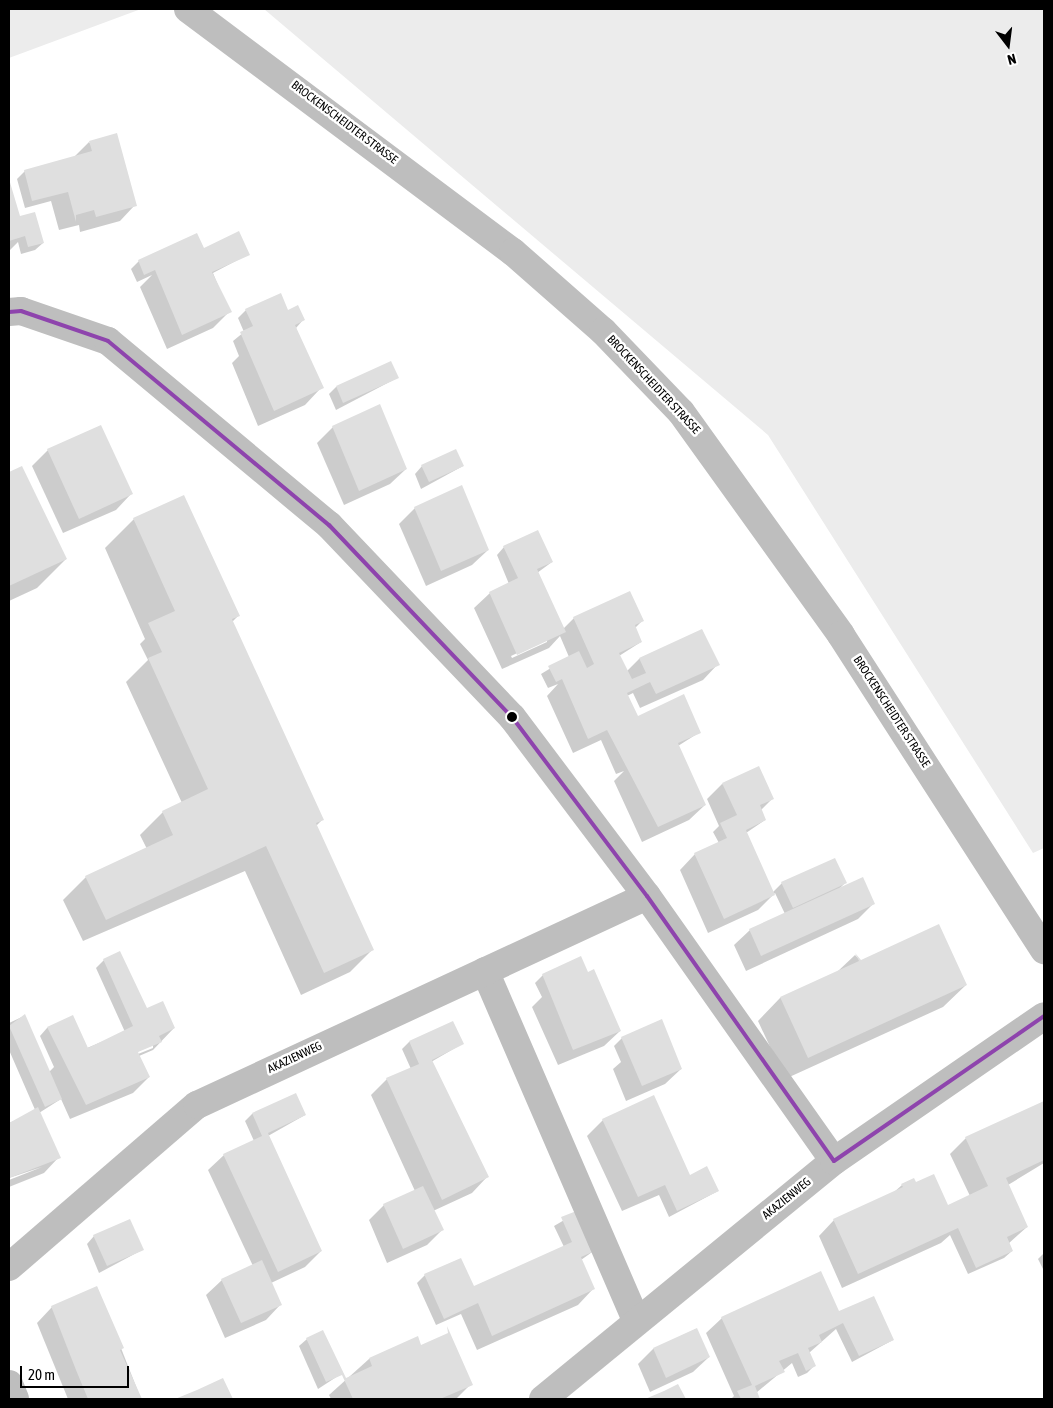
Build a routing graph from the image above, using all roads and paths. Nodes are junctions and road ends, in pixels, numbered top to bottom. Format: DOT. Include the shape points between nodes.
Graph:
graph roads {
  1 [pos="188,9"];
  2 [pos="9,312"];
  3 [pos="646,896"];
  4 [pos="1044,950"];
  5 [pos="486,971"];
  6 [pos="1044,1016"];
  7 [pos="834,1161"];
  8 [pos="9,1267"];
  9 [pos="637,1322"];
  10 [pos="9,1384"];
  11 [pos="15,1399"];
  12 [pos="543,1399"];
  1 -- 4 [label="street, BROCKENSCHEIDTER STRASSE" via="513,252 602,330 681,412 841,635"];
  2 -- 3 [label="street" via="21,311 108,342 329,526 512,717"];
  3 -- 5 [label="street, AKAZIENWEG"];
  3 -- 7 [label="street"];
  5 -- 8 [label="street, AKAZIENWEG" via="196,1106"];
  5 -- 9 [label="street"];
  6 -- 7 [label="street, AKAZIENWEG"];
  7 -- 9 [label="street, AKAZIENWEG"];
  9 -- 12 [label="street, AKAZIENWEG"];
  10 -- 11 [label="street"];
}
